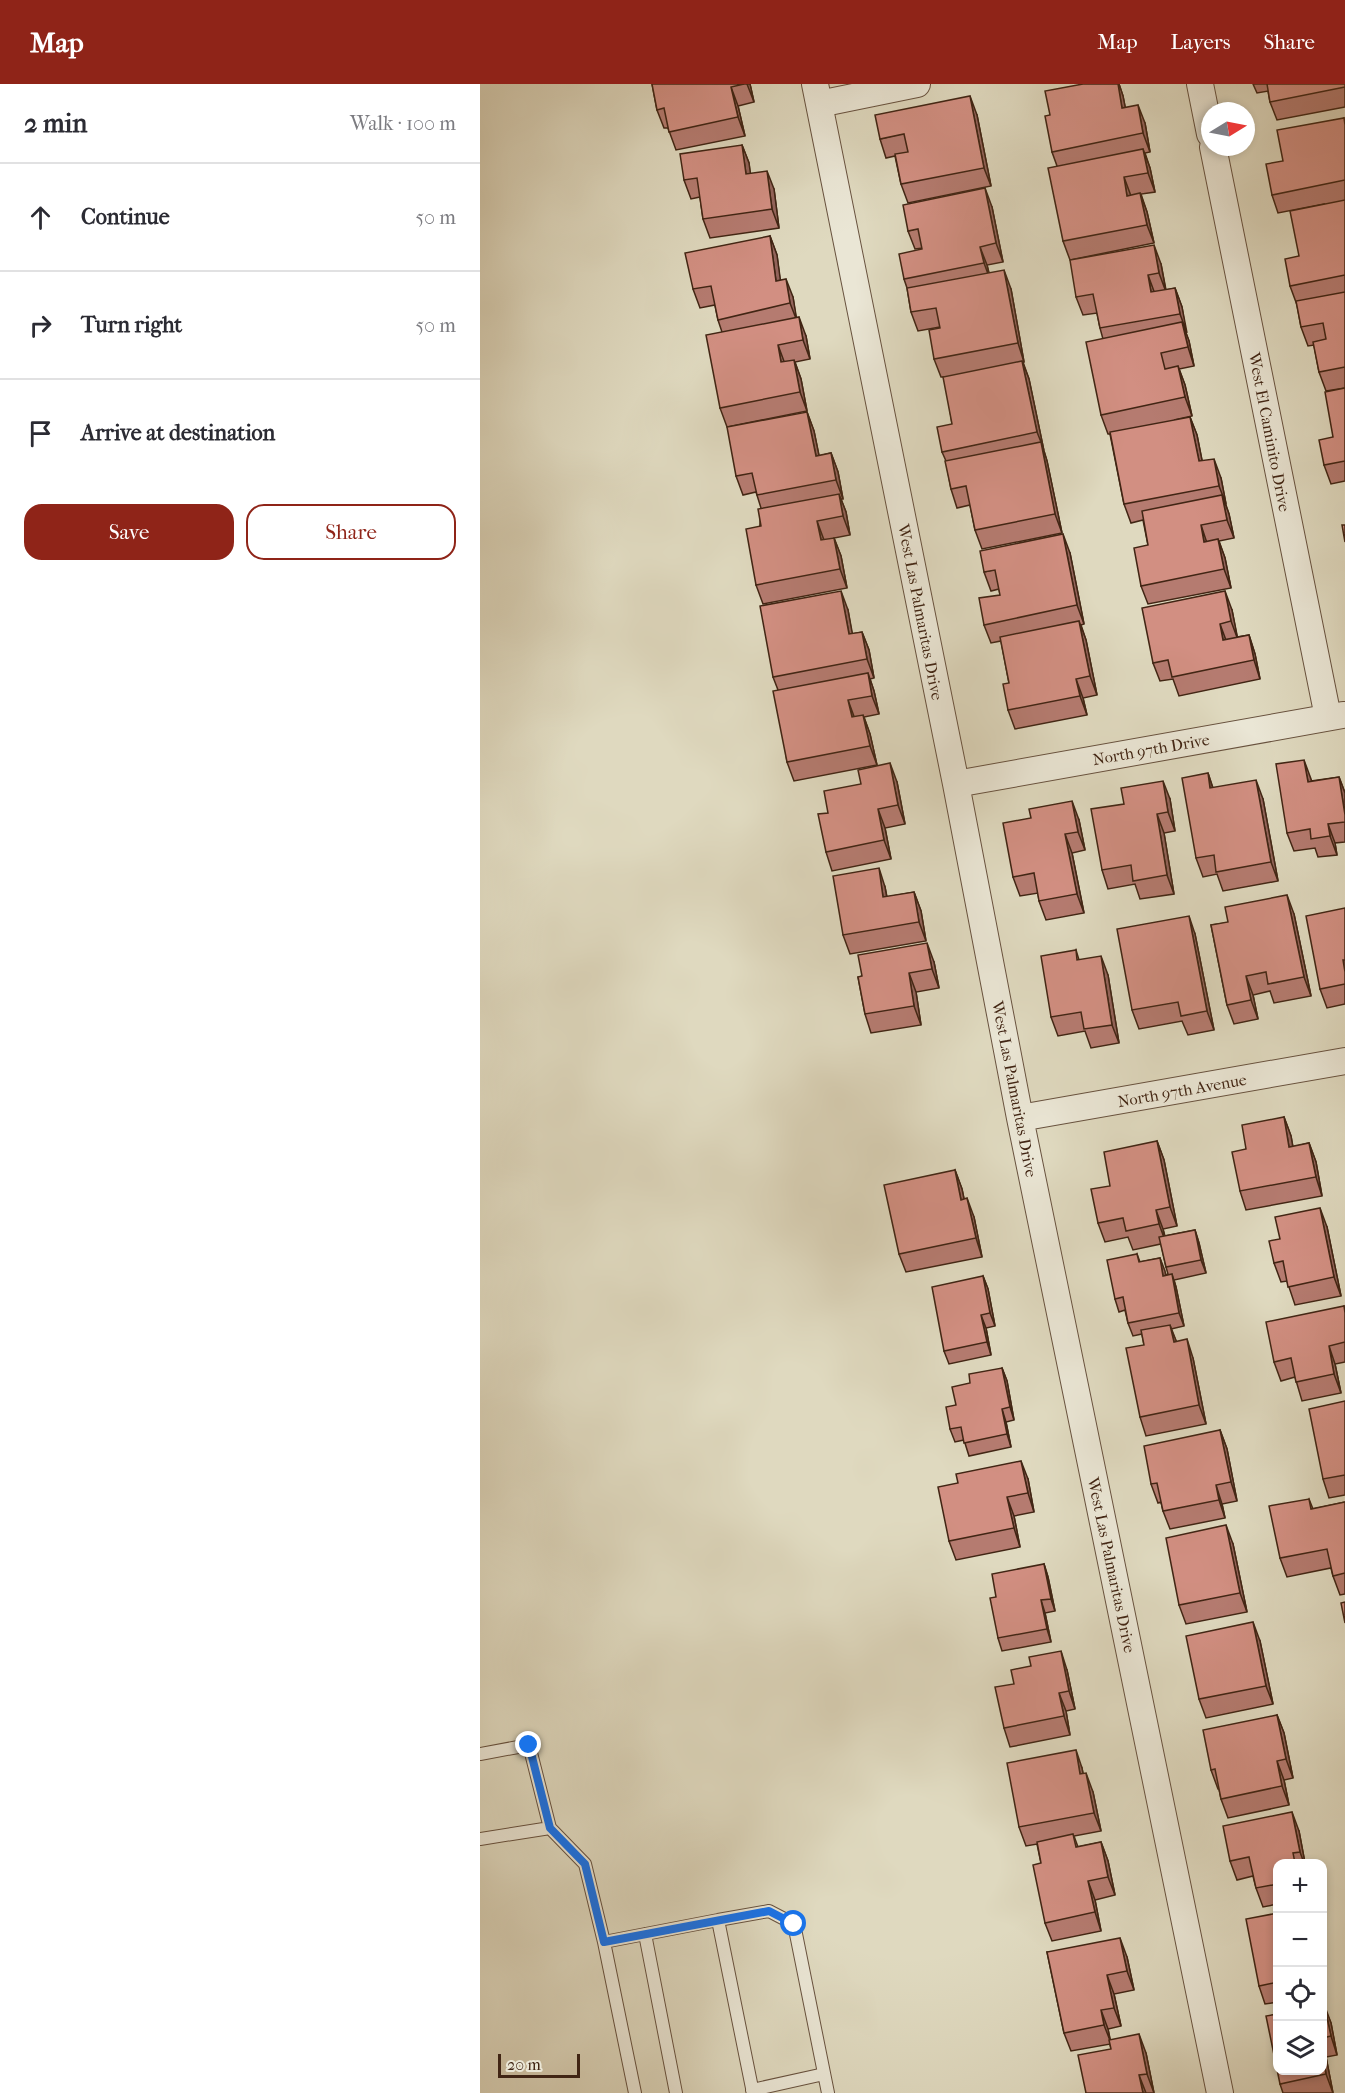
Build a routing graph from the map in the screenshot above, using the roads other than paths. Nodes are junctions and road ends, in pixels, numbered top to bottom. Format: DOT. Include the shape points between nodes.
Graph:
graph roads {
  1 [pos="917,84"];
  2 [pos="1200,84"];
  3 [pos="817,94"];
  4 [pos="1204,102"];
  5 [pos="1215,156"];
  6 [pos="1336,716"];
  7 [pos="956,784"];
  8 [pos="1345,1061"];
  9 [pos="1020,1118"];
  10 [pos="480,1754"];
  11 [pos="550,1828"];
  12 [pos="480,1839"];
  13 [pos="718,1920"];
  14 [pos="645,1934"];
  15 [pos="604,1942"];
  16 [pos="824,2074"];
  17 [pos="753,2092"];
  18 [pos="635,2093"];
  19 [pos="676,2093"];
  20 [pos="828,2093"];
  21 [pos="1220,2093"];
  1 -- 3 [label="street"];
  2 -- 4 [label="street"];
  3 -- 7 [label="street, West Las Palmaritas Drive"];
  5 -- 6 [label="street, West El Caminito Drive"];
  6 -- 7 [label="street, North 97th Drive"];
  7 -- 9 [label="street, West Las Palmaritas Drive"];
  8 -- 9 [label="street, North 97th Avenue"];
  9 -- 21 [label="street, West Las Palmaritas Drive"];
  10 -- 11 [label="lane" via="529,1745"];
  11 -- 12 [label="lane"];
  11 -- 15 [label="lane" via="585,1864"];
  13 -- 14 [label="lane"];
  13 -- 16 [label="lane" via="769,1911 794,1924"];
  13 -- 17 [label="lane"];
  14 -- 15 [label="lane"];
  14 -- 19 [label="lane"];
  15 -- 18 [label="lane"];
  16 -- 17 [label="lane"];
  16 -- 20 [label="lane"];
}
